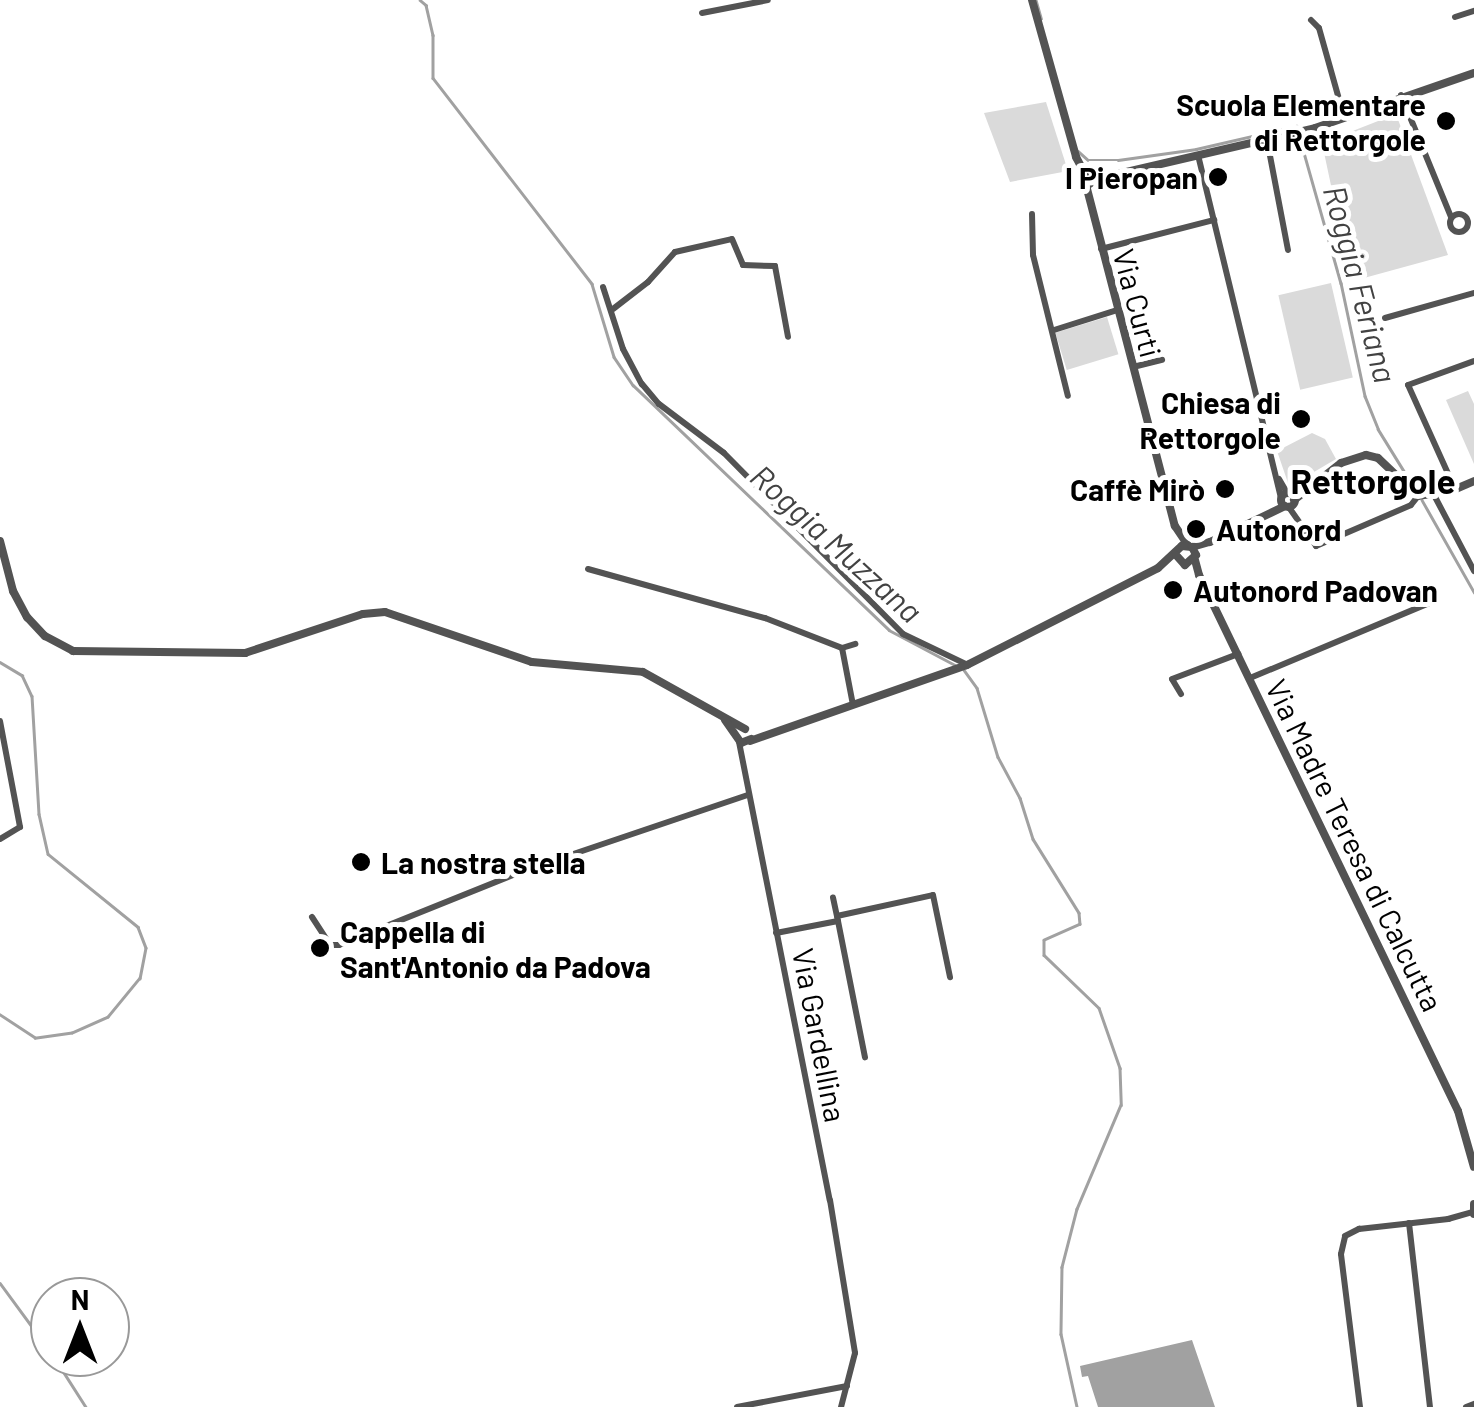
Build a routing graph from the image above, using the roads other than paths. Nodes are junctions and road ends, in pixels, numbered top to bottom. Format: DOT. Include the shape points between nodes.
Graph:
graph roads {
  1 [pos="768,0"];
  2 [pos="1032,0"];
  3 [pos="1474,11"];
  4 [pos="702,13"];
  5 [pos="1455,17"];
  6 [pos="1311,20"];
  7 [pos="1474,73"];
  8 [pos="1401,95"];
  9 [pos="1344,117"];
  10 [pos="1267,140"];
  11 [pos="1198,155"];
  12 [pos="1088,180"];
  13 [pos="1032,214"];
  14 [pos="1451,217"];
  15 [pos="1214,220"];
  16 [pos="1100,249"];
  17 [pos="1288,250"];
  18 [pos="603,287"];
  19 [pos="1474,293"];
  20 [pos="613,309"];
  21 [pos="1117,310"];
  22 [pos="1386,318"];
  23 [pos="1054,330"];
  24 [pos="788,337"];
  25 [pos="1162,360"];
  26 [pos="1474,361"];
  27 [pos="1132,367"];
  28 [pos="1068,396"];
  29 [pos="1474,481"];
  30 [pos="1455,489"];
  31 [pos="1418,496"];
  32 [pos="1432,496"];
  33 [pos="1287,500"];
  34 [pos="0,541"];
  35 [pos="1210,542"];
  36 [pos="1190,546"];
  37 [pos="1176,554"];
  38 [pos="1196,559"];
  39 [pos="1471,560"];
  40 [pos="1184,565"];
  41 [pos="1158,568"];
  42 [pos="588,570"];
  43 [pos="1474,571"];
  44 [pos="1199,575"];
  45 [pos="1429,603"];
  46 [pos="855,644"];
  47 [pos="842,648"];
  48 [pos="1238,654"];
  49 [pos="964,666"];
  50 [pos="1250,678"];
  51 [pos="1181,694"];
  52 [pos="853,705"];
  53 [pos="0,720"];
  54 [pos="744,737"];
  55 [pos="748,795"];
  56 [pos="0,839"];
  57 [pos="833,898"];
  58 [pos="312,917"];
  59 [pos="837,918"];
  60 [pos="776,934"];
  61 [pos="950,978"];
  62 [pos="865,1058"];
  63 [pos="1474,1167"];
  64 [pos="1474,1204"];
  65 [pos="1474,1213"];
  66 [pos="1409,1222"];
  67 [pos="847,1386"];
  68 [pos="1474,1404"];
  69 [pos="737,1407"];
  70 [pos="841,1407"];
  71 [pos="1360,1407"];
  72 [pos="1430,1407"];
  73 [pos="1466,1407"];
  1 -- 4 [label="street"];
  2 -- 12 [label="street, Via Curti"];
  3 -- 5 [label="street"];
  6 -- 9 [label="street"];
  7 -- 8 [label="street"];
  8 -- 9 [label="street"];
  8 -- 14 [label="street"];
  9 -- 10 [label="street"];
  10 -- 11 [label="street"];
  10 -- 17 [label="street"];
  11 -- 12 [label="street"];
  11 -- 15 [label="street"];
  12 -- 16 [label="street, Via Curti"];
  13 -- 23 [label="street" via="1033,255"];
  15 -- 16 [label="street"];
  15 -- 33 [label="street"];
  16 -- 21 [label="street, Via Curti"];
  18 -- 20 [label="street"];
  19 -- 22 [label="street"];
  20 -- 24 [label="street" via="674,252 732,239 742,265 775,266"];
  20 -- 49 [label="street" via="622,349 659,404 724,453 903,634"];
  21 -- 23 [label="street"];
  21 -- 27 [label="street, Via Curti"];
  23 -- 28 [label="street"];
  25 -- 27 [label="street"];
  26 -- 30 [label="street" via="1408,385"];
  27 -- 36 [label="street, Via Curti" via="1175,526"];
  29 -- 30 [label="street"];
  30 -- 32 [label="street"];
  31 -- 32 [label="street"];
  31 -- 33 [label="street" via="1366,454"];
  31 -- 33 [label="street" via="1411,505 1316,546"];
  32 -- 39 [label="street"];
  33 -- 35 [label="street"];
  34 -- 54 [label="street" via="26,617 72,651 245,653 385,612 532,662 643,672 718,713"];
  35 -- 36 [label="street"];
  35 -- 38 [label="street"];
  36 -- 37 [label="street"];
  36 -- 38 [label="street"];
  37 -- 40 [label="street"];
  37 -- 41 [label="street"];
  38 -- 40 [label="street"];
  38 -- 44 [label="street, Via Madre Teresa di Calcutta"];
  39 -- 43 [label="street"];
  40 -- 41 [label="street"];
  40 -- 44 [label="street, Via Madre Teresa di Calcutta"];
  41 -- 49 [label="street"];
  42 -- 47 [label="street" via="765,618"];
  44 -- 48 [label="street, Via Madre Teresa di Calcutta"];
  45 -- 50 [label="street"];
  46 -- 47 [label="street"];
  47 -- 52 [label="street"];
  48 -- 50 [label="street, Via Madre Teresa di Calcutta"];
  48 -- 51 [label="street, Via Madre Teresa di Calcutta" via="1172,679"];
  49 -- 52 [label="street"];
  50 -- 63 [label="street, Via Madre Teresa di Calcutta" via="1458,1111"];
  52 -- 54 [label="street"];
  53 -- 56 [label="street" via="20,827"];
  54 -- 55 [label="street, Via Gardellina"];
  55 -- 58 [label="street" via="526,870 339,945 330,944"];
  55 -- 60 [label="street, Via Gardellina"];
  57 -- 59 [label="street"];
  59 -- 60 [label="street"];
  59 -- 61 [label="street" via="933,896"];
  59 -- 62 [label="street"];
  60 -- 67 [label="street, Via Gardellina" via="855,1353"];
  64 -- 65 [label="street"];
  65 -- 66 [label="street"];
  66 -- 71 [label="street" via="1359,1228 1342,1242"];
  66 -- 72 [label="street"];
  67 -- 69 [label="street"];
  67 -- 70 [label="street, Via Gardellina"];
  68 -- 73 [label="street"];
}
